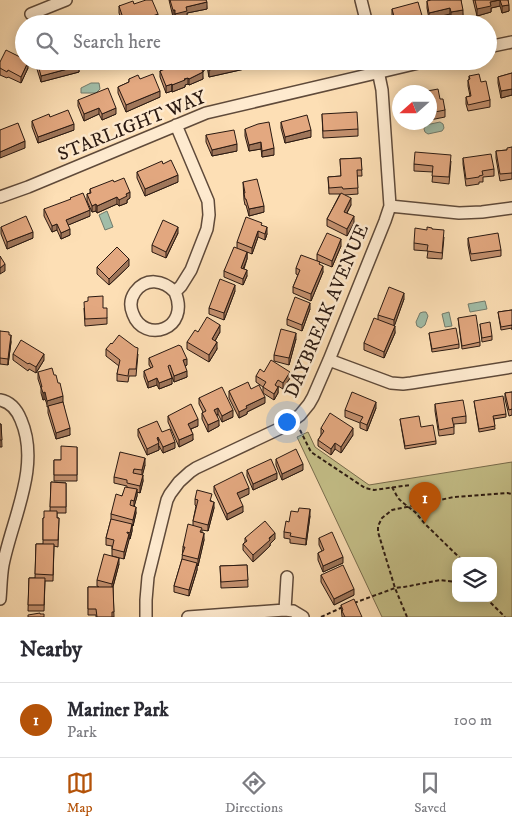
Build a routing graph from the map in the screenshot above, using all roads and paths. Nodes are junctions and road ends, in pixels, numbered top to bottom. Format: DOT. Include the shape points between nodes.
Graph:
graph roads {
  1 [pos="66,0"];
  2 [pos="361,0"];
  3 [pos="31,14"];
  4 [pos="365,15"];
  5 [pos="512,42"];
  6 [pos="497,45"];
  7 [pos="366,70"];
  8 [pos="378,70"];
  9 [pos="176,125"];
  10 [pos="0,197"];
  11 [pos="390,206"];
  12 [pos="512,208"];
  13 [pos="175,292"];
  14 [pos="329,360"];
  15 [pos="512,368"];
  16 [pos="0,400"];
  17 [pos="300,429"];
  18 [pos="410,484"];
  19 [pos="392,488"];
  20 [pos="512,494"];
  21 [pos="408,506"];
  22 [pos="459,557"];
  23 [pos="287,577"];
  24 [pos="452,581"];
  25 [pos="395,588"];
  26 [pos="0,599"];
  27 [pos="490,602"];
  28 [pos="352,604"];
  29 [pos="344,607"];
  30 [pos="285,610"];
  31 [pos="501,614"];
  32 [pos="146,617"];
  33 [pos="188,617"];
  34 [pos="303,617"];
  35 [pos="320,617"];
  36 [pos="407,617"];
  37 [pos="499,617"];
  38 [pos="505,617"];
  1 -- 3 [label="street"];
  2 -- 4 [label="street"];
  5 -- 6 [label="street"];
  7 -- 9 [label="street, STARLIGHT WAY" via="219,109"];
  8 -- 11 [label="street, DAYBREAK AVENUE" via="382,90"];
  9 -- 10 [label="street, STARLIGHT WAY"];
  9 -- 13 [label="street" via="205,193 209,215 191,270"];
  11 -- 12 [label="street" via="459,213"];
  11 -- 14 [label="street, DAYBREAK AVENUE"];
  13 -- 13 [label="street" via="161,282 140,287 131,301 135,320 149,330 166,328 179,310"];
  14 -- 15 [label="street" via="391,383 403,384"];
  14 -- 32 [label="street, DAYBREAK AVENUE" via="309,404 295,420 196,468 174,488 148,577"];
  16 -- 26 [label="street" via="13,406 21,418 28,458 24,486 3,564"];
  17 -- 19 [label="path" via="311,452 365,488"];
  18 -- 19 [label="path"];
  19 -- 21 [label="path"];
  20 -- 21 [label="path" via="454,497"];
  21 -- 22 [label="path"];
  21 -- 25 [label="path" via="386,513 378,526"];
  23 -- 30 [label="street"];
  24 -- 25 [label="path"];
  25 -- 28 [label="path"];
  25 -- 36 [label="path"];
  27 -- 31 [label="path"];
  29 -- 35 [label="path"];
  30 -- 33 [label="street"];
  30 -- 34 [label="street"];
  31 -- 37 [label="path"];
  31 -- 38 [label="path"];
}
